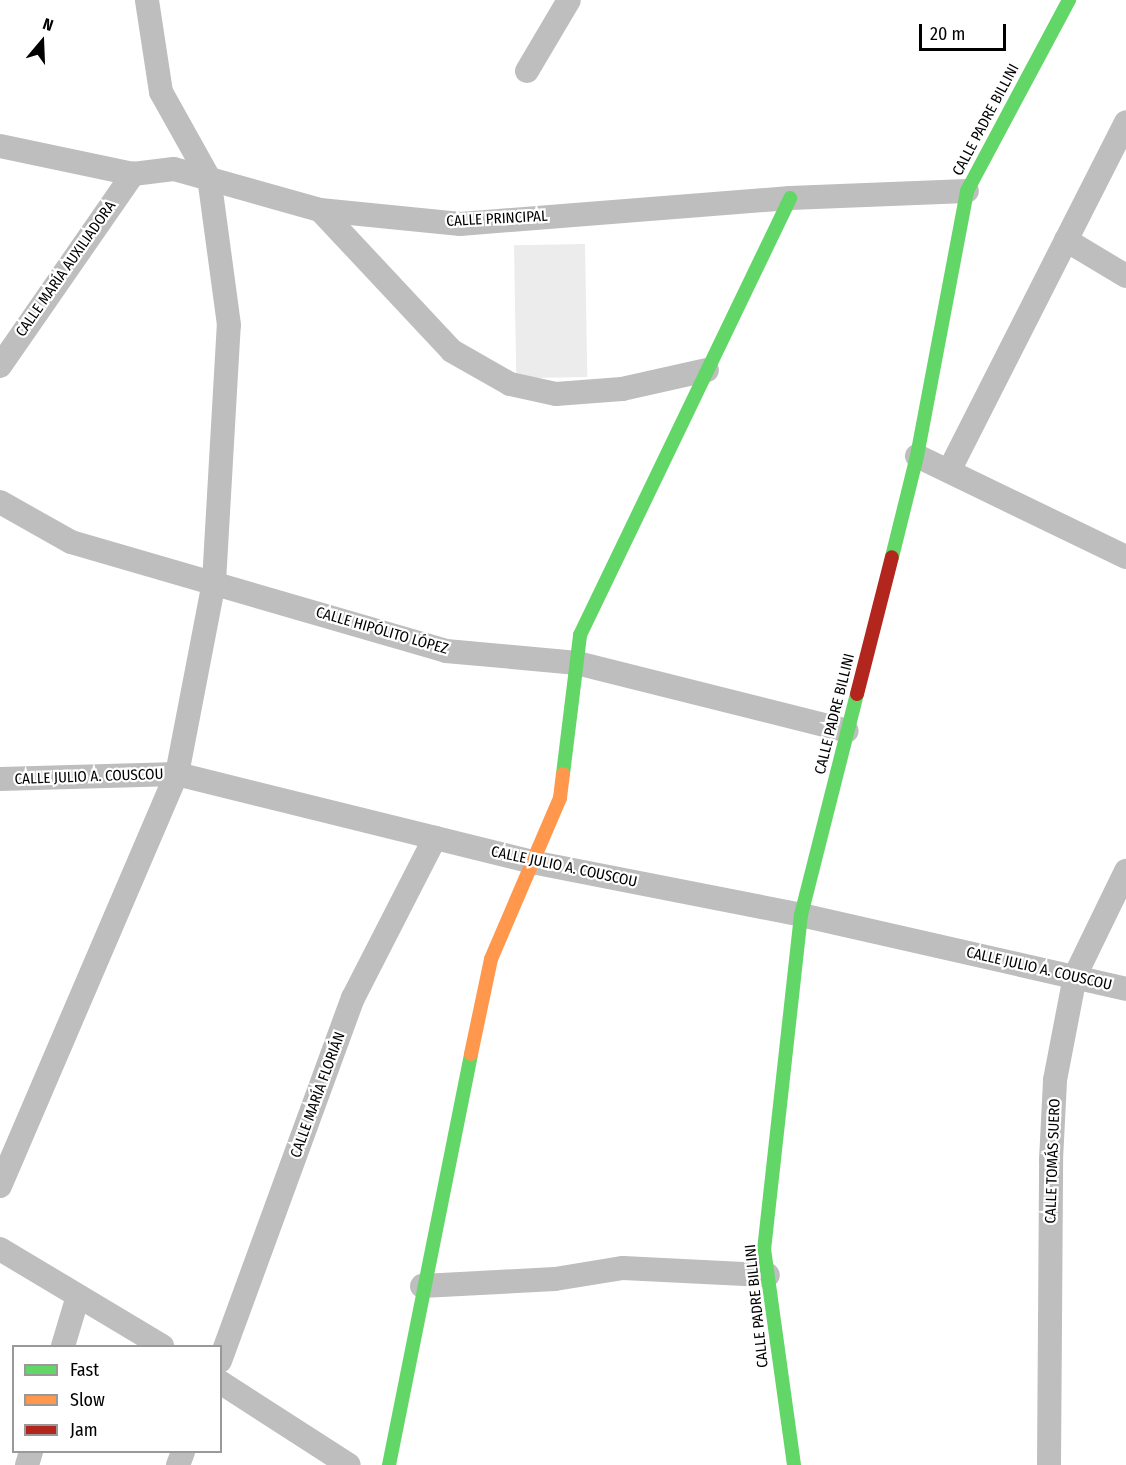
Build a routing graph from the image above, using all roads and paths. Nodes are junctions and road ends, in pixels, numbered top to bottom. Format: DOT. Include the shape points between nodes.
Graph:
graph roads {
  1 [pos="147,0"];
  2 [pos="569,0"];
  3 [pos="1069,0"];
  4 [pos="527,70"];
  5 [pos="1126,122"];
  6 [pos="0,146"];
  7 [pos="133,174"];
  8 [pos="208,178"];
  9 [pos="967,191"];
  10 [pos="790,198"];
  11 [pos="320,210"];
  12 [pos="1066,240"];
  13 [pos="1126,276"];
  14 [pos="0,366"];
  15 [pos="707,370"];
  16 [pos="916,456"];
  17 [pos="949,471"];
  18 [pos="0,502"];
  19 [pos="1126,557"];
  20 [pos="214,582"];
  21 [pos="577,663"];
  22 [pos="847,731"];
  23 [pos="177,774"];
  24 [pos="0,779"];
  25 [pos="435,838"];
  26 [pos="532,862"];
  27 [pos="1126,871"];
  28 [pos="801,915"];
  29 [pos="1075,976"];
  30 [pos="1126,989"];
  31 [pos="0,1186"];
  32 [pos="0,1249"];
  33 [pos="768,1275"];
  34 [pos="422,1286"];
  35 [pos="78,1296"];
  36 [pos="64,1345"];
  37 [pos="159,1345"];
  38 [pos="222,1356"];
  39 [pos="222,1383"];
  40 [pos="349,1465"];
  41 [pos="389,1465"];
  42 [pos="794,1465"];
  43 [pos="1049,1465"];
  1 -- 8 [label="street" via="161,92"];
  2 -- 4 [label="street"];
  3 -- 9 [label="street, CALLE PADRE BILLINI"];
  5 -- 12 [label="street"];
  6 -- 7 [label="street, CALLE PRINCIPAL"];
  7 -- 8 [label="street, CALLE PRINCIPAL" via="174,169"];
  7 -- 14 [label="street, CALLE MARÍA AUXILIADORA"];
  8 -- 11 [label="street, CALLE PRINCIPAL"];
  8 -- 20 [label="street" via="229,325"];
  9 -- 10 [label="street, CALLE PRINCIPAL"];
  9 -- 16 [label="street, CALLE PADRE BILLINI"];
  10 -- 11 [label="street, CALLE PRINCIPAL" via="460,224"];
  10 -- 15 [label="street"];
  11 -- 15 [label="street" via="452,351 510,384 556,394 622,389"];
  12 -- 13 [label="street"];
  12 -- 17 [label="street"];
  15 -- 21 [label="street" via="580,635"];
  16 -- 17 [label="street"];
  16 -- 22 [label="street, CALLE PADRE BILLINI"];
  17 -- 19 [label="street"];
  18 -- 20 [label="street, CALLE HIPÓLITO LÓPEZ" via="71,542"];
  20 -- 21 [label="street, CALLE HIPÓLITO LÓPEZ" via="446,651"];
  20 -- 23 [label="street"];
  21 -- 22 [label="street, CALLE HIPÓLITO LÓPEZ"];
  21 -- 26 [label="street" via="560,798"];
  22 -- 28 [label="street, CALLE PADRE BILLINI"];
  23 -- 24 [label="street, CALLE JULIO A. COUSCOU"];
  23 -- 25 [label="street, CALLE JULIO A. COUSCOU"];
  23 -- 31 [label="street"];
  25 -- 26 [label="street, CALLE JULIO A. COUSCOU"];
  25 -- 38 [label="street, CALLE MARÍA FLORIÁN" via="353,998"];
  26 -- 28 [label="street, CALLE JULIO A. COUSCOU"];
  26 -- 34 [label="street" via="491,959"];
  27 -- 29 [label="street, CALLE TOMÁS SUERO"];
  28 -- 29 [label="street, CALLE JULIO A. COUSCOU"];
  28 -- 33 [label="street, CALLE PADRE BILLINI" via="764,1250"];
  29 -- 30 [label="street, CALLE JULIO A. COUSCOU"];
  29 -- 43 [label="street, CALLE TOMÁS SUERO" via="1055,1080 1053,1114"];
  32 -- 35 [label="street"];
  33 -- 34 [label="street" via="622,1268 555,1279"];
  33 -- 42 [label="street, CALLE PADRE BILLINI"];
  34 -- 41 [label="street"];
  35 -- 36 [label="street"];
  35 -- 37 [label="street"];
  39 -- 40 [label="street"];
}
